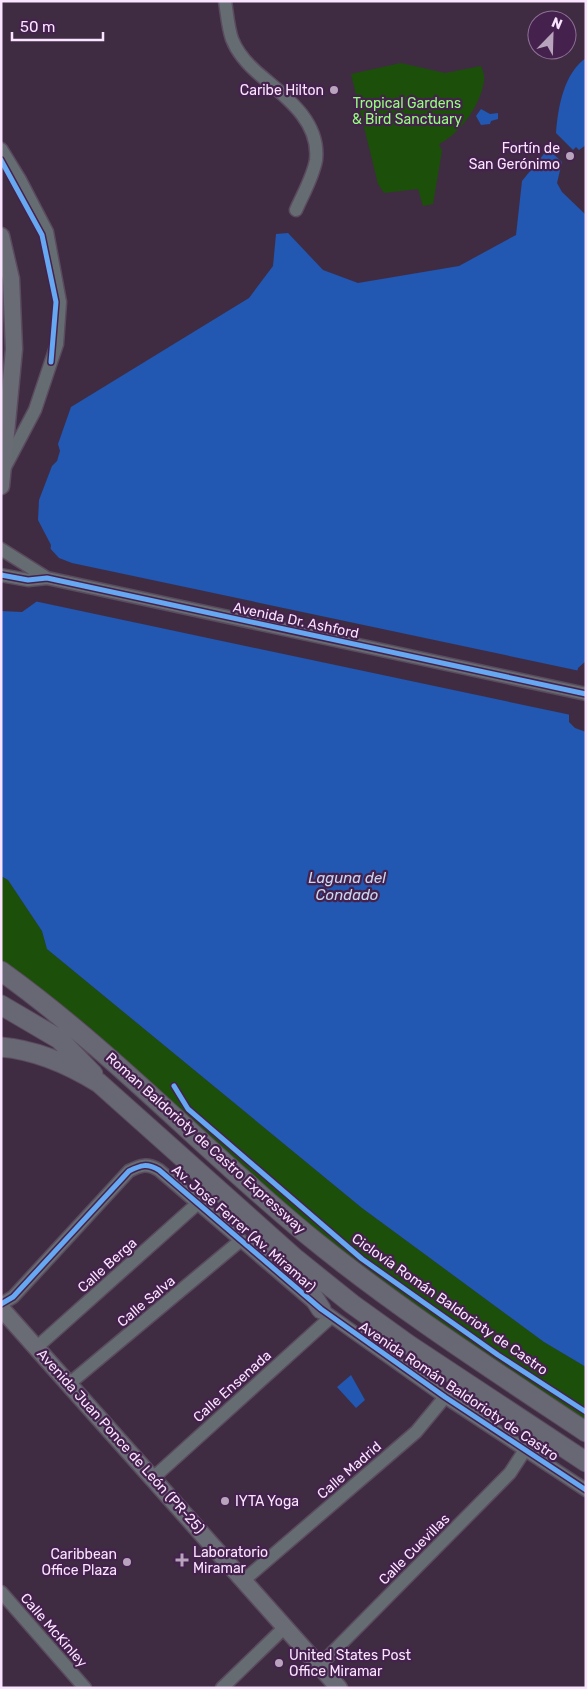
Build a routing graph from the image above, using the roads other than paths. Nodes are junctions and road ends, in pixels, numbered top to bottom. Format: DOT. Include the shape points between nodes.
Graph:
graph roads {
  1 [pos="225,1"];
  2 [pos="1,149"];
  3 [pos="296,210"];
  4 [pos="1,236"];
  5 [pos="1,412"];
  6 [pos="8,432"];
  7 [pos="2,480"];
  8 [pos="1,549"];
  9 [pos="1,575"];
  10 [pos="47,578"];
  11 [pos="586,694"];
  12 [pos="1,971"];
  13 [pos="1,1005"];
  14 [pos="1,1048"];
  15 [pos="99,1082"];
  16 [pos="197,1204"];
  17 [pos="246,1215"];
  18 [pos="240,1241"];
  19 [pos="1,1306"];
  20 [pos="326,1313"];
  21 [pos="37,1347"];
  22 [pos="70,1383"];
  23 [pos="444,1397"];
  24 [pos="586,1432"];
  25 [pos="525,1450"];
  26 [pos="586,1462"];
  27 [pos="153,1478"];
  28 [pos="586,1490"];
  29 [pos="244,1580"];
  30 [pos="1,1592"];
  31 [pos="285,1627"];
  32 [pos="320,1666"];
  33 [pos="85,1688"];
  34 [pos="222,1688"];
  35 [pos="339,1688"];
  1 -- 3 [label="street" via="232,39 242,57 289,99 306,119 315,141 316,160"];
  2 -- 7 [label="street" via="46,232 60,302 58,344 36,410"];
  4 -- 6 [label="main road" via="11,279 14,349"];
  5 -- 6 [label="main road"];
  6 -- 7 [label="main road"];
  8 -- 10 [label="street"];
  9 -- 10 [label="street, Avenida Dr. Ashford" via="28,580"];
  10 -- 11 [label="street, Avenida Dr. Ashford"];
  12 -- 24 [label="highway, Roman Baldorioty de Castro Expressway" via="71,1023 237,1175 341,1262 397,1305"];
  13 -- 15 [label="highway" via="59,1039 85,1063"];
  14 -- 15 [label="highway, Roman Baldorioty de Castro Expressway" via="52,1060"];
  15 -- 17 [label="highway, Roman Baldorioty de Castro Expressway"];
  16 -- 18 [label="street, Av. José Ferrer (Av. Miramar)"];
  16 -- 19 [label="street, Av. José Ferrer (Av. Miramar)" via="159,1170 149,1164 140,1165 129,1171 13,1297"];
  16 -- 21 [label="street, Calle Berga"];
  17 -- 20 [label="highway"];
  17 -- 26 [label="highway, Roman Baldorioty de Castro Expressway" via="352,1304"];
  18 -- 20 [label="street, Av. José Ferrer (Av. Miramar)"];
  18 -- 22 [label="street, Calle Salva"];
  19 -- 21 [label="main road, Avenida Juan Ponce de León (PR-25)"];
  20 -- 23 [label="street, Avenida Román Baldorioty de Castro"];
  20 -- 27 [label="street, Calle Ensenada"];
  21 -- 22 [label="main road, Avenida Juan Ponce de León (PR-25)"];
  22 -- 27 [label="main road, Avenida Juan Ponce de León (PR-25)"];
  23 -- 25 [label="street, Avenida Román Baldorioty de Castro"];
  23 -- 29 [label="street, Calle Madrid" via="416,1432"];
  25 -- 28 [label="street, Avenida Román Baldorioty de Castro"];
  25 -- 32 [label="street, Calle Cuevillas" via="510,1473"];
  27 -- 29 [label="main road, Avenida Juan Ponce de León (PR-25)"];
  29 -- 31 [label="main road, Avenida Juan Ponce de León (PR-25)"];
  30 -- 33 [label="street, Calle McKinley"];
  31 -- 32 [label="main road, Avenida Juan Ponce de León (PR-25)"];
  31 -- 34 [label="street"];
  32 -- 35 [label="main road, Avenida Juan Ponce de León (PR-25)"];
}
